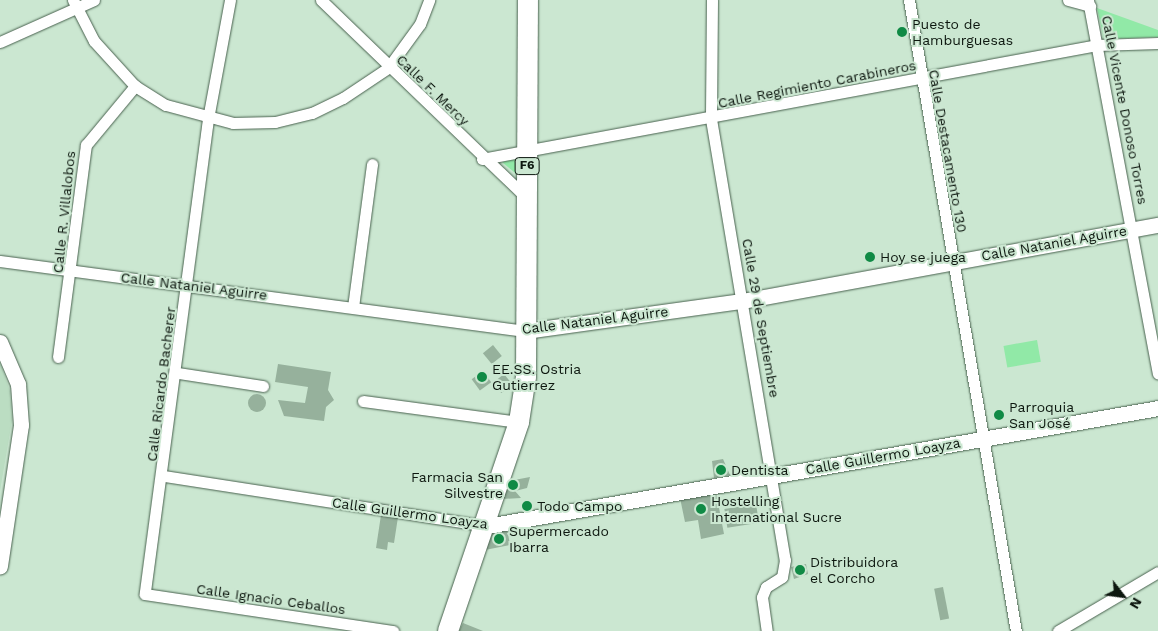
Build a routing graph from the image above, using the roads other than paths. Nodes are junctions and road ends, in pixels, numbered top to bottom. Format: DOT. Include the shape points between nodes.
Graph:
graph roads {
  1 [pos="94,0"];
  2 [pos="230,0"];
  3 [pos="321,0"];
  4 [pos="429,0"];
  5 [pos="528,0"];
  6 [pos="712,0"];
  7 [pos="909,0"];
  8 [pos="1068,0"];
  9 [pos="1089,3"];
  10 [pos="74,4"];
  11 [pos="0,42"];
  12 [pos="1158,43"];
  13 [pos="1097,45"];
  14 [pos="388,68"];
  15 [pos="920,79"];
  16 [pos="134,86"];
  17 [pos="208,119"];
  18 [pos="711,119"];
  19 [pos="527,149"];
  20 [pos="482,159"];
  21 [pos="372,164"];
  22 [pos="527,198"];
  23 [pos="1158,225"];
  24 [pos="1134,229"];
  25 [pos="0,261"];
  26 [pos="952,261"];
  27 [pos="73,270"];
  28 [pos="188,286"];
  29 [pos="742,301"];
  30 [pos="353,307"];
  31 [pos="525,331"];
  32 [pos="0,342"];
  33 [pos="58,357"];
  34 [pos="178,373"];
  35 [pos="1158,373"];
  36 [pos="263,386"];
  37 [pos="363,401"];
  38 [pos="1158,408"];
  39 [pos="518,422"];
  40 [pos="982,439"];
  41 [pos="774,474"];
  42 [pos="164,476"];
  43 [pos="487,526"];
  44 [pos="0,566"];
  45 [pos="1158,572"];
  46 [pos="145,594"];
  47 [pos="393,631"];
  48 [pos="448,631"];
  49 [pos="767,631"];
  50 [pos="1016,631"];
  51 [pos="1058,631"];
  1 -- 10 [label="street"];
  2 -- 17 [label="street, Calle Ricardo Bacherer"];
  3 -- 14 [label="street, Calle F. Mercy"];
  4 -- 14 [label="street" via="420,24"];
  5 -- 19 [label="highway, F6"];
  6 -- 18 [label="street, Calle 29 de Septiembre"];
  7 -- 15 [label="street, Calle Destacamento 130"];
  8 -- 9 [label="street"];
  9 -- 13 [label="street, Calle Vicente Donoso Torres"];
  10 -- 11 [label="street"];
  10 -- 16 [label="street" via="94,41"];
  12 -- 13 [label="street, Calle Regimiento Carabineros"];
  13 -- 15 [label="street, Calle Regimiento Carabineros"];
  13 -- 24 [label="street, Calle Vicente Donoso Torres"];
  14 -- 17 [label="street" via="312,113 275,122"];
  14 -- 20 [label="street, Calle F. Mercy"];
  15 -- 18 [label="street, Calle Regimiento Carabineros"];
  15 -- 26 [label="street, Calle Destacamento 130"];
  16 -- 17 [label="street" via="166,105"];
  16 -- 27 [label="street, Calle R. Villalobos" via="86,146"];
  17 -- 28 [label="street, Calle Ricardo Bacherer"];
  18 -- 19 [label="street, Calle Regimiento Carabineros"];
  18 -- 29 [label="street, Calle 29 de Septiembre"];
  19 -- 20 [label="street, Calle Regimiento Carabineros"];
  19 -- 22 [label="highway, F6"];
  20 -- 22 [label="street, Calle F. Mercy"];
  21 -- 30 [label="street"];
  22 -- 31 [label="highway, F6"];
  23 -- 24 [label="street, Calle Nataniel Aguirre"];
  24 -- 26 [label="street, Calle Nataniel Aguirre"];
  24 -- 35 [label="street, Calle Vicente Donoso Torres"];
  25 -- 27 [label="street, Calle Nataniel Aguirre"];
  26 -- 29 [label="street, Calle Nataniel Aguirre"];
  26 -- 40 [label="street, Calle Destacamento 130"];
  27 -- 28 [label="street, Calle Nataniel Aguirre"];
  27 -- 33 [label="street, Calle R. Villalobos"];
  28 -- 30 [label="street, Calle Nataniel Aguirre"];
  28 -- 34 [label="street, Calle Ricardo Bacherer"];
  29 -- 31 [label="street, Calle Nataniel Aguirre"];
  29 -- 41 [label="street, Calle 29 de Septiembre"];
  30 -- 31 [label="street, Calle Nataniel Aguirre" via="481,328"];
  31 -- 39 [label="highway, F6" via="526,378"];
  32 -- 44 [label="street" via="18,384 22,417"];
  34 -- 36 [label="street"];
  34 -- 42 [label="street, Calle Ricardo Bacherer"];
  37 -- 39 [label="street"];
  38 -- 40 [label="street, Calle Guillermo Loayza"];
  39 -- 43 [label="highway, F6"];
  40 -- 41 [label="street, Calle Guillermo Loayza"];
  40 -- 50 [label="street, Calle Destacamento 130"];
  41 -- 43 [label="street, Calle Guillermo Loayza"];
  41 -- 49 [label="street, Calle 29 de Septiembre" via="785,572 764,592"];
  42 -- 43 [label="street, Calle Guillermo Loayza"];
  42 -- 46 [label="street, Calle Ricardo Bacherer"];
  43 -- 48 [label="highway, F6"];
  45 -- 51 [label="street"];
  46 -- 47 [label="street, Calle Ignacio Ceballos"];
}
